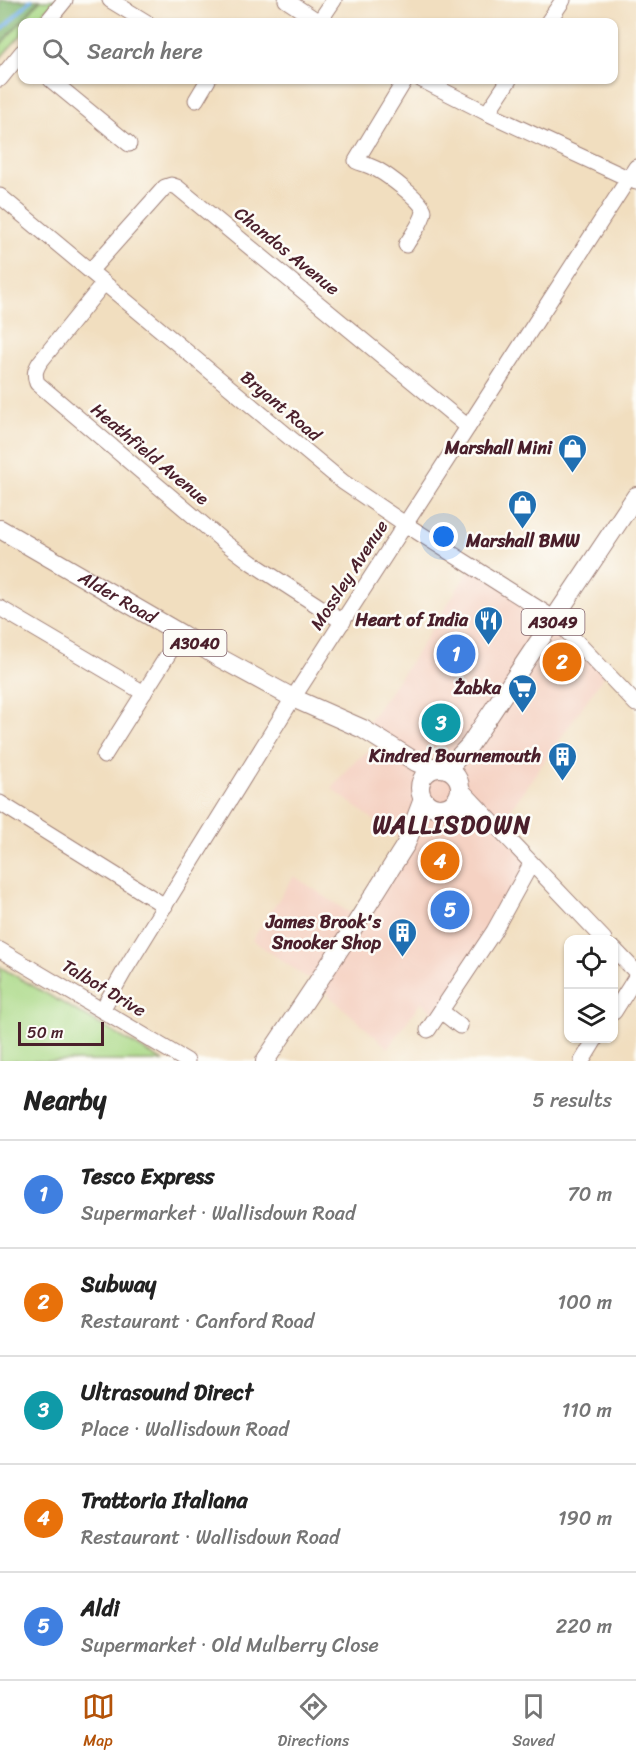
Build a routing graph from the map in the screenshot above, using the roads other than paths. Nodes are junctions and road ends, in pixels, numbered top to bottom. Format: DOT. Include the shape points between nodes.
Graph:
graph roads {
  1 [pos="65,0"];
  2 [pos="110,0"];
  3 [pos="285,0"];
  4 [pos="333,0"];
  5 [pos="563,0"];
  6 [pos="49,18"];
  7 [pos="139,18"];
  8 [pos="313,18"];
  9 [pos="322,18"];
  10 [pos="551,18"];
  11 [pos="18,59"];
  12 [pos="0,79"];
  13 [pos="56,84"];
  14 [pos="206,84"];
  15 [pos="403,84"];
  16 [pos="430,84"];
  17 [pos="506,84"];
  18 [pos="196,100"];
  19 [pos="487,113"];
  20 [pos="129,144"];
  21 [pos="633,176"];
  22 [pos="0,196"];
  23 [pos="406,245"];
  24 [pos="90,272"];
  25 [pos="104,283"];
  26 [pos="468,427"];
  27 [pos="636,496"];
  28 [pos="405,524"];
  29 [pos="0,529"];
  30 [pos="0,608"];
  31 [pos="555,620"];
  32 [pos="343,622"];
  33 [pos="181,634"];
  34 [pos="144,693"];
  35 [pos="293,698"];
  36 [pos="636,704"];
  37 [pos="395,749"];
  38 [pos="104,756"];
  39 [pos="452,776"];
  40 [pos="422,796"];
  41 [pos="0,803"];
  42 [pos="447,806"];
  43 [pos="486,816"];
  44 [pos="406,844"];
  45 [pos="531,864"];
  46 [pos="165,906"];
  47 [pos="600,935"];
  48 [pos="0,950"];
  49 [pos="618,953"];
  50 [pos="636,972"];
  51 [pos="636,977"];
  52 [pos="618,1006"];
  53 [pos="102,1010"];
  54 [pos="441,1011"];
  55 [pos="460,1026"];
  56 [pos="428,1030"];
  57 [pos="593,1043"];
  58 [pos="188,1061"];
  59 [pos="265,1061"];
  60 [pos="582,1061"];
  1 -- 6 [label="street"];
  2 -- 7 [label="street"];
  3 -- 8 [label="street"];
  4 -- 9 [label="street"];
  5 -- 10 [label="street"];
  11 -- 12 [label="street"];
  13 -- 20 [label="street"];
  14 -- 18 [label="street"];
  15 -- 23 [label="street" via="356,161 378,170 423,207"];
  16 -- 19 [label="street"];
  17 -- 19 [label="street"];
  19 -- 21 [label="street"];
  21 -- 26 [label="street, Mossley Avenue"];
  22 -- 24 [label="street, Bryant Road"];
  24 -- 25 [label="street, Bryant Road"];
  24 -- 26 [label="street, Chandos Avenue" via="171,184"];
  25 -- 28 [label="street, Bryant Road" via="327,470"];
  25 -- 32 [label="street, Heathfield Avenue" via="40,362 34,376 37,383 224,542"];
  26 -- 28 [label="street, Mossley Avenue"];
  27 -- 31 [label="main road, A3049"];
  28 -- 31 [label="street, Bryant Road"];
  28 -- 32 [label="street, Mossley Avenue"];
  29 -- 33 [label="main road, Alder Road / A3040"];
  30 -- 34 [label="street"];
  31 -- 36 [label="street, Bryant Road"];
  31 -- 39 [label="main road, A3049"];
  32 -- 35 [label="street, Mossley Avenue"];
  33 -- 34 [label="street"];
  33 -- 35 [label="main road, Alder Road / A3040"];
  34 -- 38 [label="street"];
  35 -- 37 [label="main road, Alder Road / A3040" via="363,729"];
  35 -- 46 [label="street, Mossley Avenue"];
  37 -- 39 [label="main road, Alder Road / A3040"];
  37 -- 40 [label="main road, Alder Road / A3040"];
  39 -- 40 [label="main road" via="437,768 427,773 421,783"];
  39 -- 42 [label="main road" via="460,794"];
  39 -- 43 [label="street"];
  40 -- 42 [label="main road" via="432,806"];
  40 -- 44 [label="main road"];
  41 -- 46 [label="street"];
  42 -- 43 [label="street"];
  42 -- 44 [label="main road"];
  43 -- 45 [label="street"];
  44 -- 59 [label="main road"];
  45 -- 47 [label="street"];
  45 -- 54 [label="street" via="494,931"];
  46 -- 53 [label="street, Mossley Avenue"];
  48 -- 53 [label="street, Talbot Drive"];
  49 -- 50 [label="street"];
  51 -- 52 [label="street"];
  53 -- 58 [label="street, Talbot Drive"];
  54 -- 55 [label="street"];
  54 -- 56 [label="street"];
  57 -- 60 [label="street"];
}
